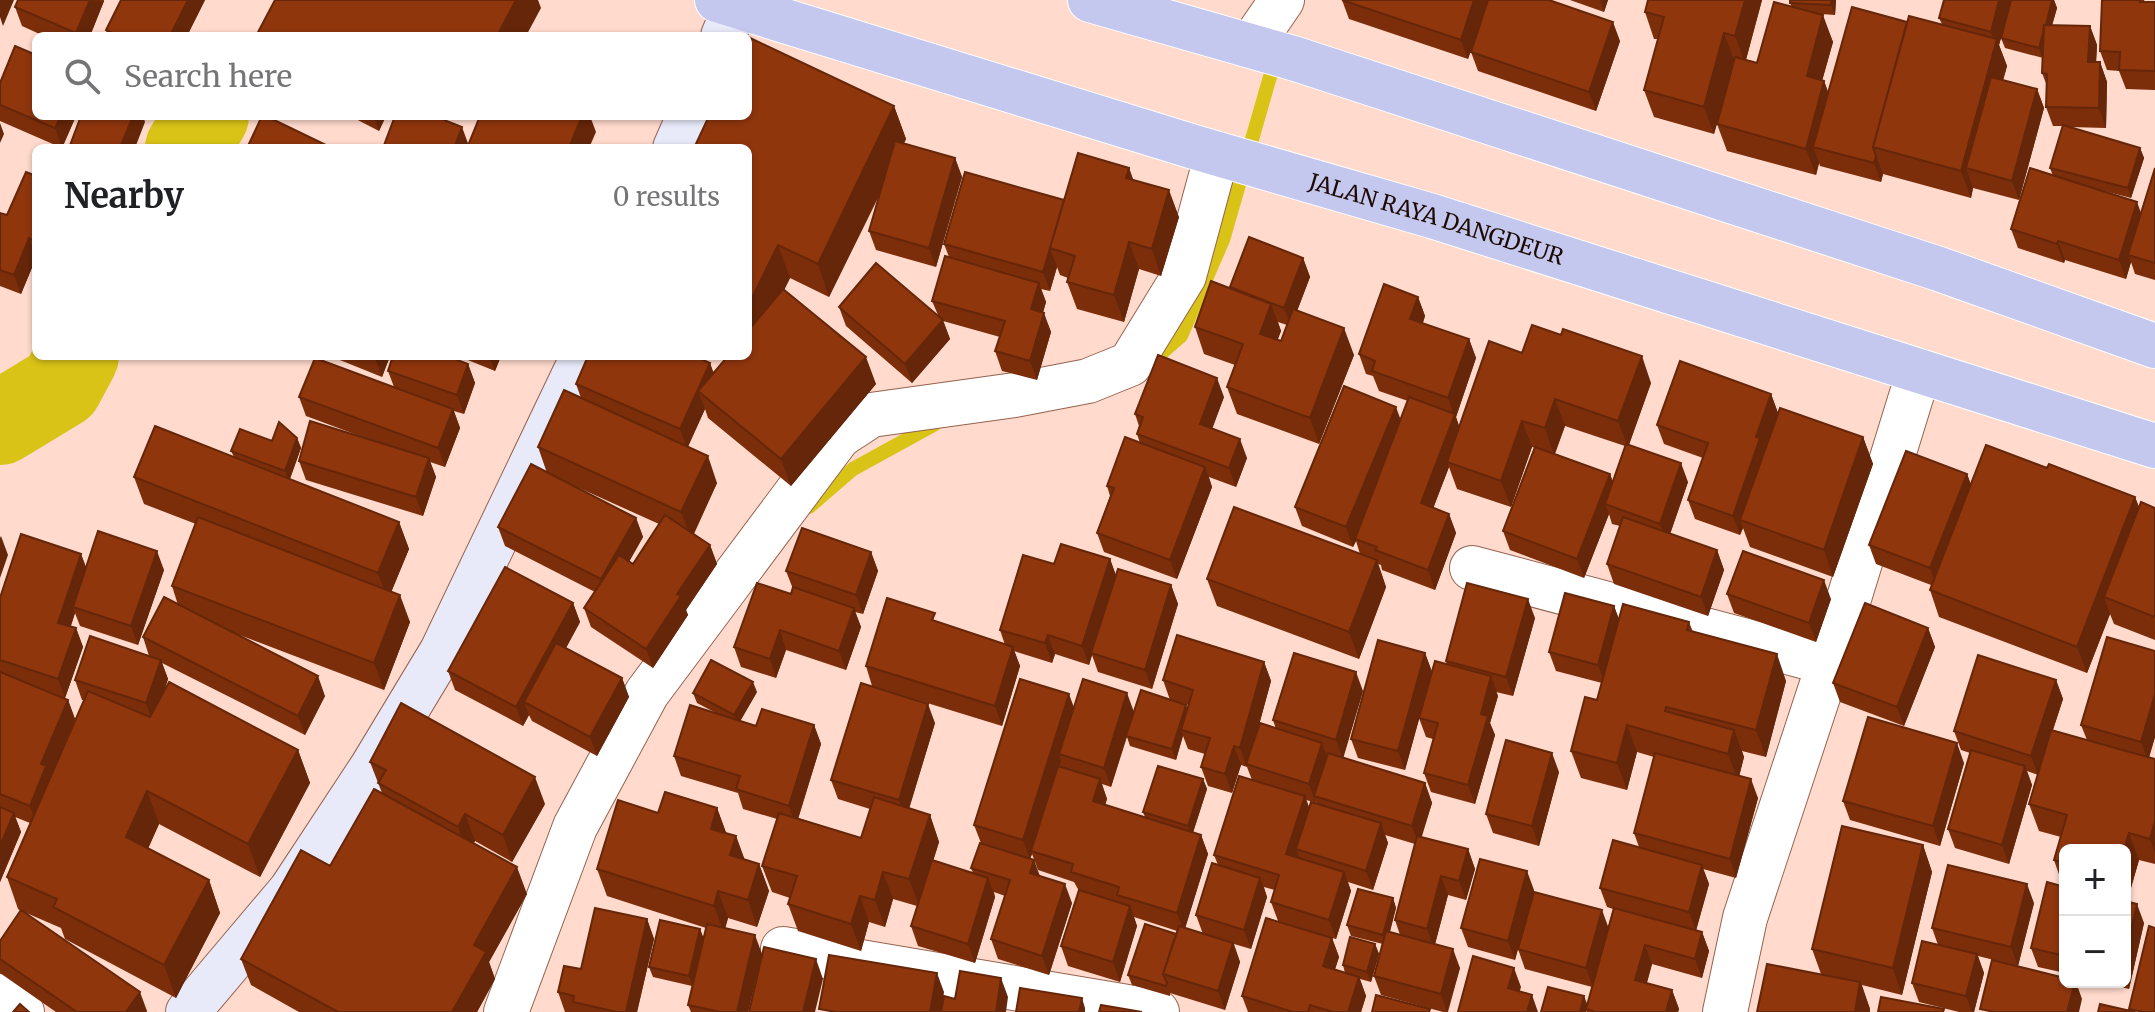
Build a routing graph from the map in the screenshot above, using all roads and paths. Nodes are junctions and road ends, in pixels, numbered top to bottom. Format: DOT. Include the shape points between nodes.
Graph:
graph roads {
  1 [pos="1090,0"];
  2 [pos="1282,0"];
  3 [pos="725,14"];
  4 [pos="1270,50"];
  5 [pos="687,120"];
  6 [pos="677,144"];
  7 [pos="1240,160"];
  8 [pos="2155,346"];
  9 [pos="581,360"];
  10 [pos="1919,371"];
  11 [pos="2155,446"];
  12 [pos="1472,568"];
  13 [pos="1829,663"];
  14 [pos="783,949"];
  15 [pos="0,996"];
  16 [pos="22,1012"];
  17 [pos="188,1012"];
  18 [pos="506,1012"];
  19 [pos="1157,1012"];
  20 [pos="1725,1012"];
  1 -- 4 [label="highway"];
  2 -- 4 [label="street"];
  3 -- 7 [label="highway, JALAN RAYA DANGDEUR"];
  4 -- 8 [label="highway" via="1939,269"];
  5 -- 6 [label="main road"];
  7 -- 10 [label="highway, JALAN RAYA DANGDEUR"];
  7 -- 18 [label="street" via="1184,276 1130,364 1088,381 871,415 839,436 647,693 575,827"];
  9 -- 17 [label="main road" via="442,651 380,754 291,890"];
  10 -- 11 [label="highway, JALAN RAYA DANGDEUR"];
  10 -- 13 [label="street"];
  12 -- 13 [label="street"];
  13 -- 20 [label="street" via="1745,918"];
  14 -- 19 [label="street"];
  15 -- 16 [label="street"];
}
